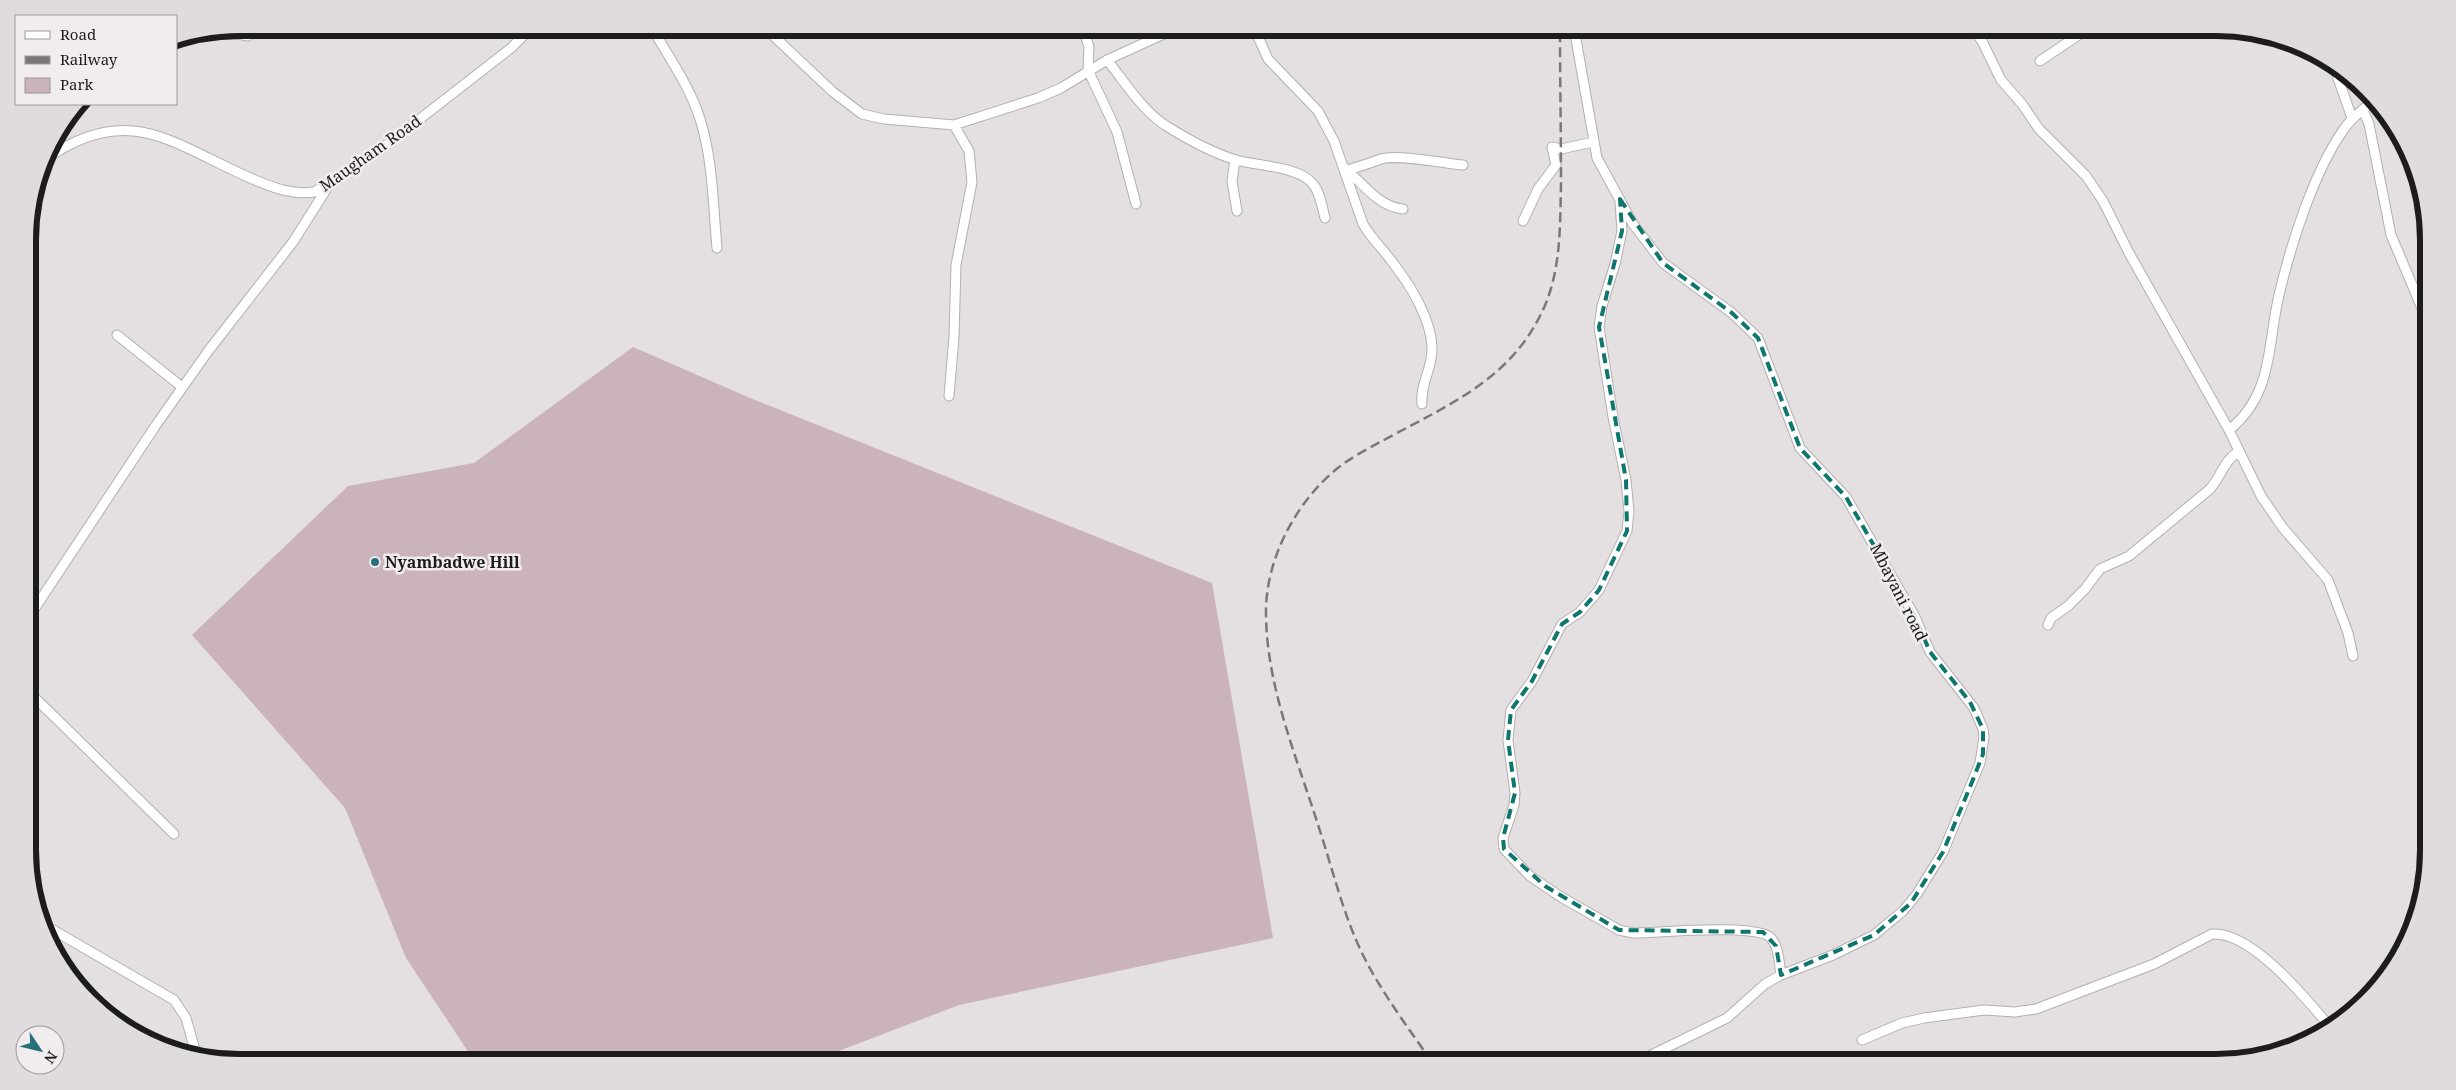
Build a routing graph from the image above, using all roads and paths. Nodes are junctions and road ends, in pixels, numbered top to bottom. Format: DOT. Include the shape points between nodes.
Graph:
graph roads {
  1 [pos="523,36"];
  2 [pos="657,36"];
  3 [pos="773,36"];
  4 [pos="1086,36"];
  5 [pos="1160,36"];
  6 [pos="1258,36"];
  7 [pos="1575,36"];
  8 [pos="1978,36"];
  9 [pos="2077,36"];
  10 [pos="1107,60"];
  11 [pos="2040,61"];
  12 [pos="1088,70"];
  13 [pos="2336,76"];
  14 [pos="2368,105"];
  15 [pos="2363,110"];
  16 [pos="2352,118"];
  17 [pos="954,125"];
  18 [pos="1593,142"];
  19 [pos="56,153"];
  20 [pos="1235,160"];
  21 [pos="1463,165"];
  22 [pos="1345,168"];
  23 [pos="330,183"];
  24 [pos="1620,199"];
  25 [pos="1136,204"];
  26 [pos="1403,209"];
  27 [pos="1237,211"];
  28 [pos="1325,218"];
  29 [pos="1523,221"];
  30 [pos="717,248"];
  31 [pos="2420,301"];
  32 [pos="117,335"];
  33 [pos="182,387"];
  34 [pos="949,396"];
  35 [pos="1422,404"];
  36 [pos="2229,430"];
  37 [pos="2240,452"];
  38 [pos="36,606"];
  39 [pos="2048,625"];
  40 [pos="2353,656"];
  41 [pos="36,699"];
  42 [pos="174,834"];
  43 [pos="53,930"];
  44 [pos="1781,975"];
  45 [pos="2325,1021"];
  46 [pos="1862,1040"];
  47 [pos="195,1049"];
  48 [pos="1653,1054"];
  1 -- 23 [label="street, Maugham Road" via="420,119"];
  2 -- 30 [label="street" via="692,98 700,119 711,169"];
  3 -- 17 [label="street" via="839,98 862,114"];
  4 -- 12 [label="street" via="1089,47"];
  5 -- 10 [label="street"];
  6 -- 22 [label="street" via="1268,59 1318,110"];
  7 -- 18 [label="street, Mbayani road"];
  8 -- 36 [label="street" via="2001,80 2039,130 2086,176 2103,201"];
  9 -- 11 [label="street"];
  10 -- 12 [label="street"];
  10 -- 20 [label="street" via="1161,123"];
  12 -- 17 [label="street" via="1061,88 1038,98"];
  12 -- 25 [label="street" via="1117,132"];
  13 -- 16 [label="street"];
  14 -- 15 [label="street"];
  15 -- 16 [label="street"];
  15 -- 31 [label="street" via="2369,124 2391,235"];
  16 -- 36 [label="street" via="2327,158 2300,225 2278,297 2262,389"];
  17 -- 34 [label="street" via="969,151 972,182 956,265"];
  18 -- 24 [label="street, Mbayani road" via="1596,158"];
  18 -- 29 [label="street" via="1561,149 1552,147 1556,164 1538,190"];
  19 -- 23 [label="street, Maugham Road" via="90,136 138,131 162,136 284,191 314,192"];
  20 -- 27 [label="street" via="1232,181"];
  20 -- 28 [label="street" via="1284,169 1309,180 1317,192"];
  21 -- 22 [label="street" via="1396,158"];
  22 -- 26 [label="street" via="1379,199"];
  22 -- 35 [label="street" via="1363,224 1396,267 1425,320 1432,352 1430,368 1422,386"];
  23 -- 33 [label="street" via="293,242"];
  24 -- 44 [label="street, Mbayani road" via="1633,224 1663,263 1732,313 1758,338 1800,448 1846,497 1915,616 1930,652 1970,702 1983,729 1983,754 1972,782 1943,852 1911,903 1874,935 1809,966"];
  24 -- 44 [label="street" via="1622,231 1599,327 1626,480 1630,511 1627,530 1599,590 1580,612 1562,624 1532,682 1510,710 1508,740 1515,793 1503,838 1504,849 1530,876 1619,930 1633,933 1763,932 1776,946"];
  32 -- 33 [label="street"];
  33 -- 38 [label="street"];
  36 -- 37 [label="street"];
  37 -- 39 [label="street" via="2230,457 2220,478 2210,489 2129,556 2100,569 2085,589 2051,618"];
  37 -- 40 [label="street" via="2270,510 2328,580"];
  41 -- 42 [label="street"];
  43 -- 47 [label="street" via="174,1000 186,1018"];
  44 -- 48 [label="street, Mbayani road" via="1760,988 1727,1018"];
  45 -- 46 [label="street" via="2287,976 2263,956 2222,933 2212,934 2154,964 2036,1009 2015,1012 1984,1010 1924,1018 1902,1023"];
}
